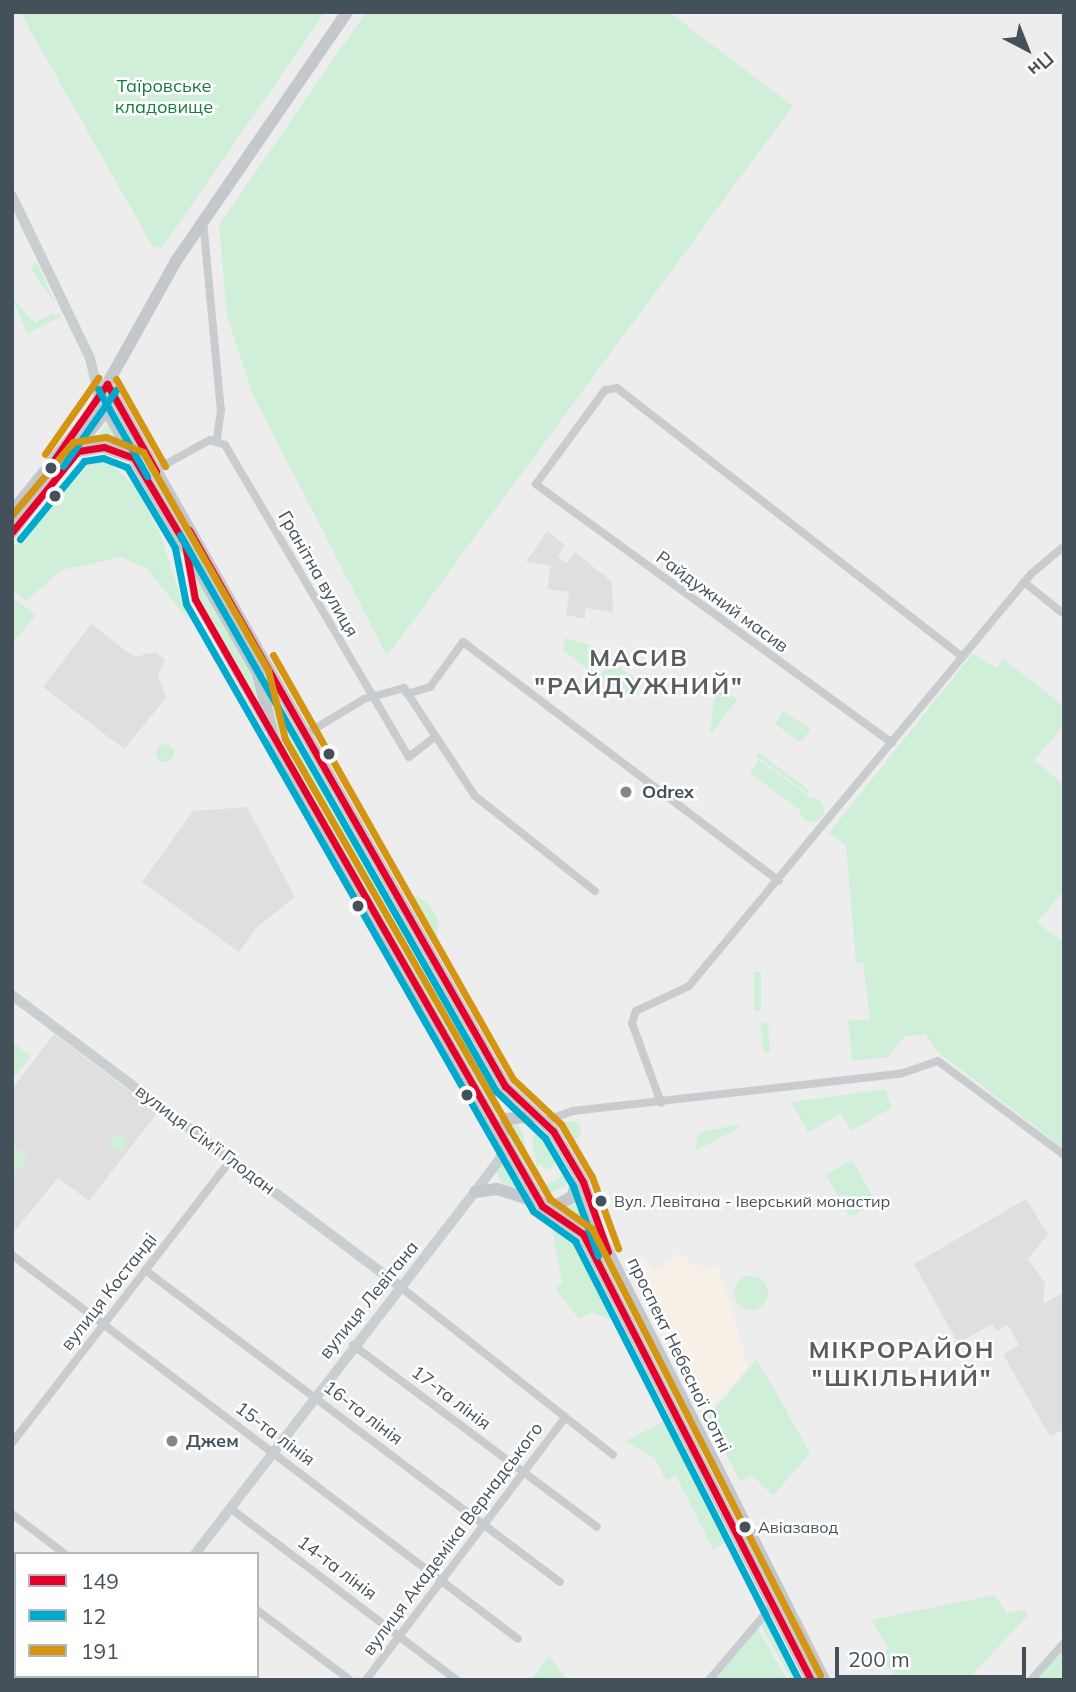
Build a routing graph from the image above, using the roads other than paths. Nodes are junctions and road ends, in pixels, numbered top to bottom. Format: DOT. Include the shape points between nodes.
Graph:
graph roads {
  1 [pos="347,12"];
  2 [pos="12,196"];
  3 [pos="203,221"];
  4 [pos="93,365"];
  5 [pos="110,389"];
  6 [pos="99,397"];
  7 [pos="107,411"];
  8 [pos="217,439"];
  9 [pos="78,451"];
  10 [pos="134,458"];
  11 [pos="155,470"];
  12 [pos="12,512"];
  13 [pos="12,532"];
  14 [pos="185,544"];
  15 [pos="1064,545"];
  16 [pos="1024,582"];
  17 [pos="1061,612"];
  18 [pos="963,657"];
  19 [pos="407,694"];
  20 [pos="375,700"];
  21 [pos="306,734"];
  22 [pos="433,738"];
  23 [pos="275,743"];
  24 [pos="892,743"];
  25 [pos="779,881"];
  26 [pos="595,891"];
  27 [pos="12,995"];
  28 [pos="661,1102"];
  29 [pos="541,1119"];
  30 [pos="502,1137"];
  31 [pos="1064,1155"];
  32 [pos="231,1160"];
  33 [pos="579,1177"];
  34 [pos="475,1192"];
  35 [pos="542,1206"];
  36 [pos="12,1255"];
  37 [pos="145,1270"];
  38 [pos="398,1285"];
  39 [pos="104,1324"];
  40 [pos="353,1345"];
  41 [pos="315,1396"];
  42 [pos="565,1418"];
  43 [pos="12,1443"];
  44 [pos="272,1452"];
  45 [pos="613,1455"];
  46 [pos="523,1472"];
  47 [pos="728,1506"];
  48 [pos="230,1508"];
  49 [pos="12,1514"];
  50 [pos="484,1524"];
  51 [pos="597,1527"];
  52 [pos="62,1552"];
  53 [pos="197,1552"];
  54 [pos="441,1580"];
  55 [pos="560,1582"];
  56 [pos="772,1606"];
  57 [pos="259,1612"];
  58 [pos="399,1636"];
  59 [pos="518,1639"];
  60 [pos="1064,1643"];
  61 [pos="350,1680"];
  62 [pos="366,1680"];
  63 [pos="457,1680"];
  64 [pos="709,1680"];
  65 [pos="811,1680"];
  66 [pos="824,1680"];
  67 [pos="1031,1680"];
  1 -- 3 [label="main road"];
  2 -- 4 [label="main road, проспект Небесної Сотні"];
  3 -- 5 [label="main road"];
  3 -- 8 [label="street" via="221,410"];
  4 -- 5 [label="main road, проспект Небесної Сотні"];
  4 -- 6 [label="main road, проспект Небесної Сотні"];
  5 -- 6 [label="main road"];
  5 -- 7 [label="main road"];
  5 -- 11 [label="main road, проспект Небесної Сотні"];
  6 -- 7 [label="main road, проспект Небесної Сотні"];
  6 -- 12 [label="main road"];
  7 -- 9 [label="main road"];
  7 -- 10 [label="main road, проспект Небесної Сотні"];
  8 -- 11 [label="street"];
  8 -- 20 [label="street, Гранітна вулиця"];
  9 -- 10 [label="main road" via="104,447"];
  9 -- 13 [label="main road"];
  10 -- 14 [label="main road, проспект Небесної Сотні"];
  11 -- 21 [label="main road, проспект Небесної Сотні"];
  14 -- 23 [label="main road, проспект Небесної Сотні" via="258,674"];
  14 -- 23 [label="street" via="195,599"];
  15 -- 16 [label="street"];
  16 -- 17 [label="street"];
  16 -- 18 [label="street"];
  18 -- 24 [label="street"];
  18 -- 24 [label="street, Райдужний масив" via="617,388 605,390 536,484"];
  19 -- 20 [label="street" via="404,688"];
  19 -- 22 [label="street"];
  19 -- 25 [label="street" via="426,691 463,642"];
  20 -- 21 [label="street" via="364,699"];
  20 -- 22 [label="street, Гранітна вулиця" via="409,757"];
  21 -- 29 [label="main road, проспект Небесної Сотні" via="505,1086"];
  22 -- 26 [label="street" via="477,798"];
  23 -- 30 [label="main road, проспект Небесної Сотні"];
  24 -- 25 [label="street"];
  25 -- 28 [label="street" via="689,986 636,1010 632,1023"];
  27 -- 32 [label="main road, вулиця Сім'ї Глодан"];
  28 -- 29 [label="street"];
  28 -- 31 [label="street" via="900,1074 938,1061"];
  29 -- 30 [label="main road" via="507,1119"];
  29 -- 33 [label="main road, проспект Небесної Сотні"];
  30 -- 34 [label="main road, вулиця Левітана" via="501,1157"];
  30 -- 35 [label="main road, проспект Небесної Сотні"];
  32 -- 37 [label="street, вулиця Костанді"];
  32 -- 38 [label="main road, вулиця Сім'ї Глодан"];
  33 -- 35 [label="main road" via="564,1204"];
  33 -- 47 [label="main road, проспект Небесної Сотні" via="599,1234"];
  34 -- 35 [label="main road" via="508,1191"];
  34 -- 38 [label="main road, вулиця Левітана"];
  35 -- 47 [label="main road, проспект Небесної Сотні" via="583,1234"];
  36 -- 39 [label="street, 15-та лінія"];
  37 -- 39 [label="street, вулиця Костанді"];
  37 -- 41 [label="street, 16-та лінія"];
  38 -- 40 [label="main road, вулиця Левітана"];
  38 -- 42 [label="street"];
  39 -- 43 [label="street, вулиця Костанді"];
  39 -- 44 [label="street, 15-та лінія"];
  40 -- 41 [label="main road, вулиця Левітана"];
  40 -- 46 [label="street, 17-та лінія"];
  41 -- 44 [label="main road, вулиця Левітана"];
  41 -- 50 [label="street, 16-та лінія"];
  42 -- 45 [label="street"];
  42 -- 46 [label="street, вулиця Академіка Вернадського"];
  44 -- 48 [label="main road, вулиця Левітана"];
  44 -- 54 [label="street, 15-та лінія"];
  46 -- 50 [label="street, вулиця Академіка Вернадського"];
  46 -- 51 [label="street, 17-та лінія"];
  47 -- 56 [label="main road, проспект Небесної Сотні"];
  47 -- 66 [label="main road, проспект Небесної Сотні"];
  48 -- 53 [label="main road, вулиця Левітана"];
  48 -- 58 [label="street, 14-та лінія"];
  49 -- 52 [label="street"];
  50 -- 54 [label="street, вулиця Академіка Вернадського"];
  50 -- 55 [label="street, 16-та лінія"];
  54 -- 58 [label="street, вулиця Академіка Вернадського"];
  54 -- 59 [label="street, 15-та лінія"];
  56 -- 64 [label="street"];
  56 -- 65 [label="main road, проспект Небесної Сотні"];
  57 -- 61 [label="street"];
  58 -- 62 [label="street, вулиця Академіка Вернадського"];
  58 -- 63 [label="street, 14-та лінія"];
  60 -- 67 [label="street"];
}
